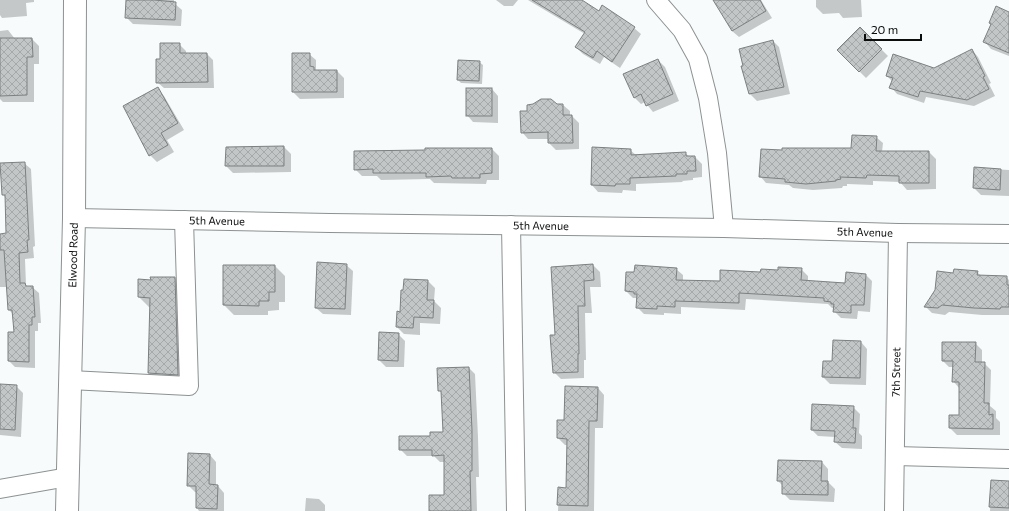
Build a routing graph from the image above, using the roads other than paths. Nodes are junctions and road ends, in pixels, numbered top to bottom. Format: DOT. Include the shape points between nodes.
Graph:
graph roads {
  1 [pos="74,0"];
  2 [pos="656,0"];
  3 [pos="74,218"];
  4 [pos="184,220"];
  5 [pos="511,225"];
  6 [pos="724,228"];
  7 [pos="898,233"];
  8 [pos="1009,234"];
  9 [pos="70,380"];
  10 [pos="895,456"];
  11 [pos="1009,459"];
  12 [pos="68,477"];
  13 [pos="0,489"];
  14 [pos="67,511"];
  15 [pos="516,511"];
  16 [pos="894,511"];
  1 -- 3 [label="main road, Elwood Road"];
  2 -- 6 [label="street" via="682,30 698,59 716,145"];
  3 -- 4 [label="street, 5th Avenue"];
  3 -- 9 [label="main road, Elwood Road"];
  4 -- 5 [label="street, 5th Avenue"];
  4 -- 9 [label="street" via="189,386"];
  5 -- 6 [label="street, 5th Avenue"];
  5 -- 15 [label="street"];
  6 -- 7 [label="street, 5th Avenue"];
  7 -- 8 [label="street, 5th Avenue"];
  7 -- 10 [label="street, 7th Street"];
  9 -- 12 [label="main road, Elwood Road"];
  10 -- 11 [label="street"];
  10 -- 16 [label="street, 7th Street"];
  12 -- 13 [label="street"];
  12 -- 14 [label="main road, Elwood Road"];
}
